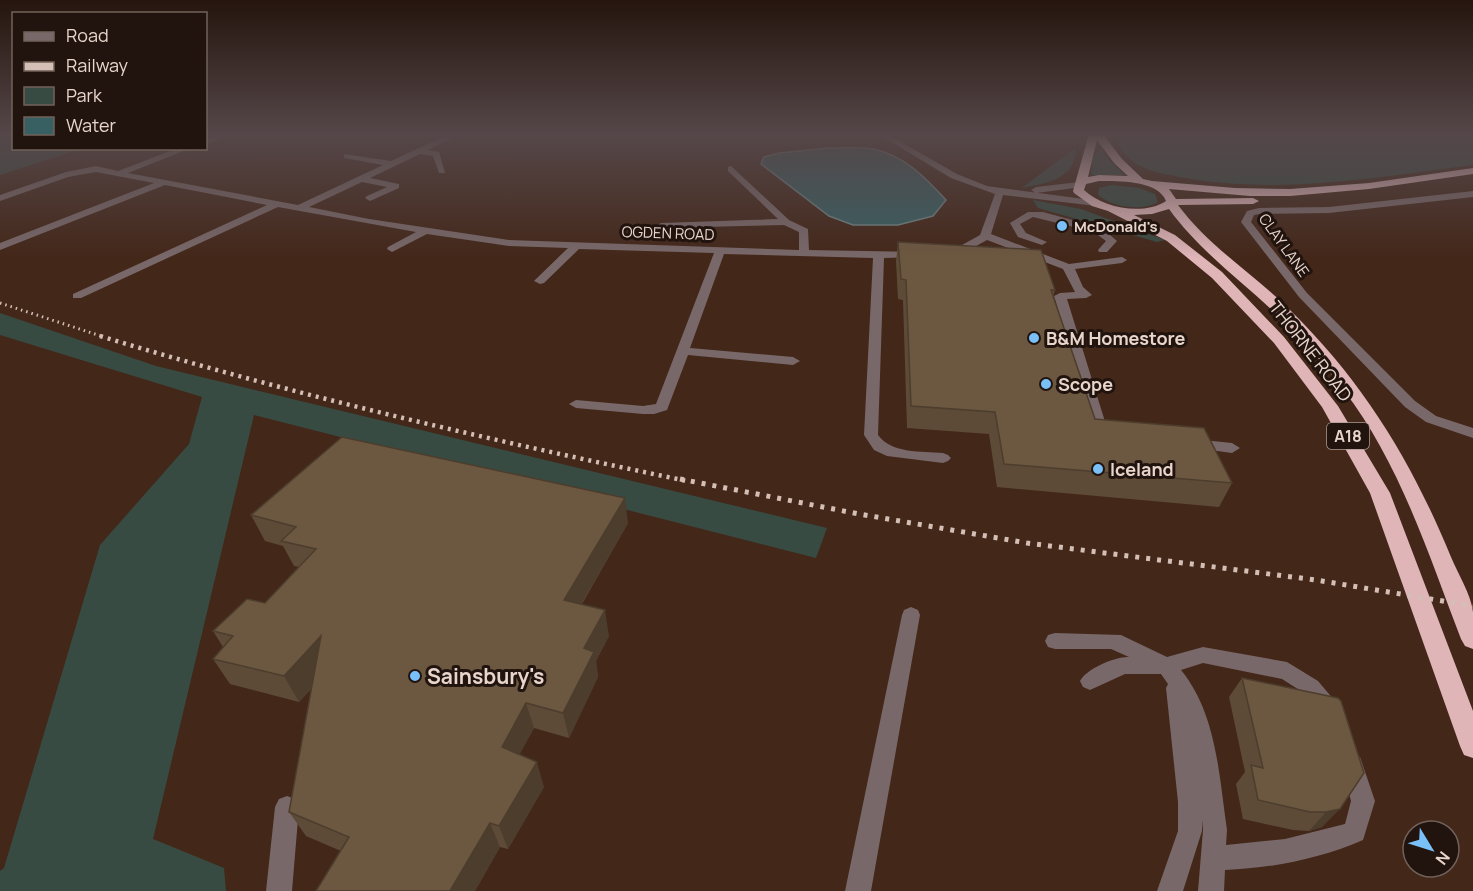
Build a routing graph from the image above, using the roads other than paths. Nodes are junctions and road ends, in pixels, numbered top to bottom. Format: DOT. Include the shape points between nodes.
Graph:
graph roads {
  1 [pos="64,176"];
  2 [pos="132,176"];
  3 [pos="368,176"];
  4 [pos="738,176"];
  5 [pos="955,176"];
  6 [pos="1083,176"];
  7 [pos="1136,176"];
  8 [pos="1442,176"];
  9 [pos="361,179"];
  10 [pos="1473,181"];
  11 [pos="165,182"];
  12 [pos="1144,182"];
  13 [pos="1081,183"];
  14 [pos="1000,192"];
  15 [pos="1015,192"];
  16 [pos="1473,194"];
  17 [pos="0,198"];
  18 [pos="370,198"];
  19 [pos="1172,203"];
  20 [pos="277,204"];
  21 [pos="1103,206"];
  22 [pos="300,208"];
  23 [pos="786,222"];
  24 [pos="661,226"];
  25 [pos="423,232"];
  26 [pos="986,236"];
  27 [pos="1037,240"];
  28 [pos="1112,241"];
  29 [pos="577,245"];
  30 [pos="0,247"];
  31 [pos="392,249"];
  32 [pos="720,250"];
  33 [pos="1103,250"];
  34 [pos="804,253"];
  35 [pos="879,255"];
  36 [pos="1068,267"];
  37 [pos="540,281"];
  38 [pos="77,296"];
  39 [pos="683,351"];
  40 [pos="793,361"];
  41 [pos="576,404"];
  42 [pos="1473,433"];
  43 [pos="1119,436"];
  44 [pos="1175,442"];
  45 [pos="1232,448"];
  46 [pos="943,458"];
  47 [pos="911,615"];
  48 [pos="1473,639"];
  49 [pos="1055,641"];
  50 [pos="1166,666"];
  51 [pos="1090,681"];
  52 [pos="1339,725"];
  53 [pos="1346,746"];
  54 [pos="1473,746"];
  55 [pos="287,807"];
  56 [pos="1213,858"];
  57 [pos="279,891"];
  58 [pos="858,891"];
  59 [pos="1170,891"];
  60 [pos="1211,891"];
  1 -- 17 [label="street, OGDEN ROAD"];
  2 -- 11 [label="street, OGDEN ROAD"];
  3 -- 9 [label="street"];
  4 -- 23 [label="street"];
  5 -- 14 [label="street"];
  6 -- 13 [label="highway"];
  7 -- 12 [label="highway"];
  8 -- 12 [label="highway" via="1359,188 1263,193"];
  9 -- 18 [label="street" via="396,186"];
  9 -- 22 [label="street"];
  10 -- 19 [label="highway" via="1379,195"];
  11 -- 20 [label="street, OGDEN ROAD"];
  11 -- 30 [label="street"];
  12 -- 13 [label="highway" via="1106,177"];
  12 -- 19 [label="highway, THORNE ROAD" via="1167,193"];
  13 -- 15 [label="street"];
  13 -- 21 [label="highway, THORNE ROAD" via="1080,194"];
  14 -- 15 [label="street"];
  14 -- 26 [label="street"];
  15 -- 21 [label="street"];
  16 -- 42 [label="street, CLAY LANE" via="1340,209 1258,211 1250,213 1246,222 1303,295 1410,404 1431,419"];
  19 -- 21 [label="highway" via="1149,211"];
  19 -- 48 [label="highway, THORNE ROAD / A18" via="1204,244 1275,304 1369,411 1407,478"];
  20 -- 22 [label="street, OGDEN ROAD"];
  20 -- 38 [label="street"];
  21 -- 54 [label="highway, THORNE ROAD / A18" via="1170,238 1217,275 1279,339 1330,406 1380,493"];
  22 -- 25 [label="street, OGDEN ROAD"];
  23 -- 24 [label="street"];
  23 -- 34 [label="street" via="804,231"];
  25 -- 29 [label="street, OGDEN ROAD" via="509,243"];
  25 -- 31 [label="street"];
  26 -- 35 [label="street, OGDEN ROAD" via="963,249"];
  26 -- 36 [label="street"];
  27 -- 28 [label="street" via="1022,235 1015,223 1025,216 1043,215 1098,230"];
  28 -- 33 [label="street"];
  28 -- 36 [label="street" via="1124,250 1118,258"];
  29 -- 32 [label="street, OGDEN ROAD" via="615,242"];
  29 -- 37 [label="street"];
  32 -- 34 [label="street, OGDEN ROAD"];
  32 -- 39 [label="street"];
  34 -- 35 [label="street, OGDEN ROAD"];
  35 -- 46 [label="street" via="871,435 879,447 892,453"];
  36 -- 43 [label="street" via="1078,289 1086,295 1060,296 1095,413 1102,433"];
  39 -- 40 [label="street"];
  39 -- 41 [label="street" via="662,407 643,410"];
  44 -- 45 [label="street"];
  47 -- 58 [label="street"];
  49 -- 50 [label="street" via="1121,643"];
  50 -- 51 [label="street" via="1124,665"];
  50 -- 52 [label="street" via="1203,655 1287,671 1311,687 1336,714"];
  50 -- 56 [label="street" via="1181,685 1201,729 1215,830"];
  50 -- 59 [label="street" via="1180,707 1190,802 1190,831"];
  53 -- 56 [label="street" via="1363,801 1355,832 1327,843 1253,857"];
  55 -- 57 [label="street"];
  56 -- 60 [label="street"];
}
